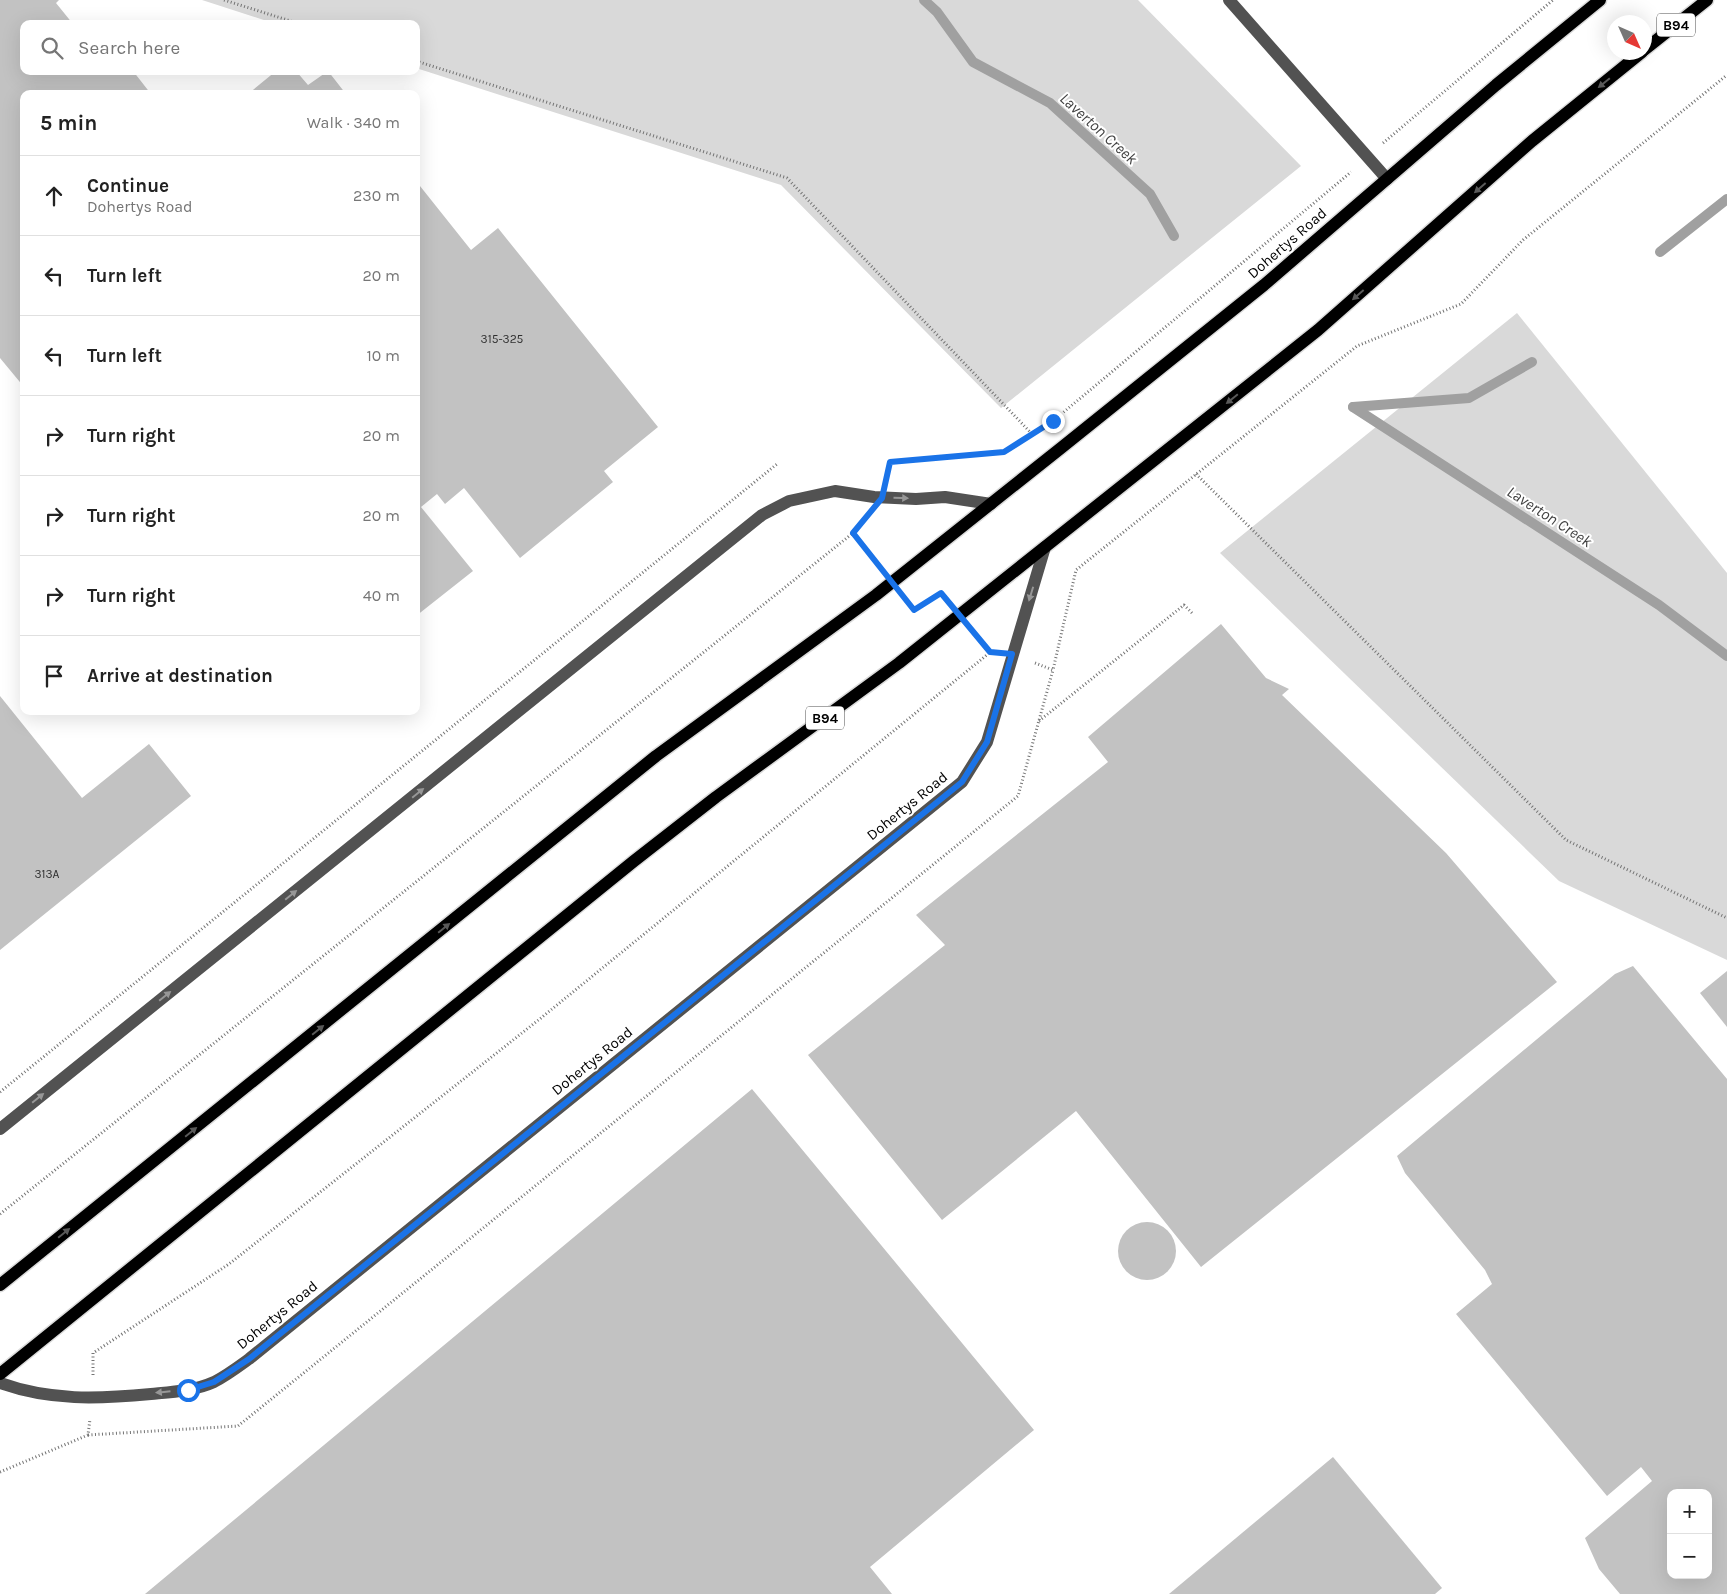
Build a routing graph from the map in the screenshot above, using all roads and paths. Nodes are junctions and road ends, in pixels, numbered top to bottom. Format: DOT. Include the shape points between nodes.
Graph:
graph roads {
  1 [pos="224,0"];
  2 [pos="1229,0"];
  3 [pos="1553,0"];
  4 [pos="1600,0"];
  5 [pos="1707,0"];
  6 [pos="287,20"];
  7 [pos="1652,44"];
  8 [pos="1632,60"];
  9 [pos="420,62"];
  10 [pos="1727,74"];
  11 [pos="1368,158"];
  12 [pos="1387,179"];
  13 [pos="1034,435"];
  14 [pos="777,464"];
  15 [pos="1196,474"];
  16 [pos="882,498"];
  17 [pos="990,504"];
  18 [pos="853,533"];
  19 [pos="1045,548"];
  20 [pos="893,582"];
  21 [pos="1192,613"];
  22 [pos="960,616"];
  23 [pos="990,652"];
  24 [pos="1012,654"];
  25 [pos="1053,670"];
  26 [pos="1039,721"];
  27 [pos="1727,918"];
  28 [pos="0,1092"];
  29 [pos="0,1129"];
  30 [pos="0,1214"];
  31 [pos="0,1285"];
  32 [pos="0,1374"];
  33 [pos="0,1383"];
  34 [pos="93,1398"];
  35 [pos="88,1435"];
  36 [pos="0,1472"];
  1 -- 6 [label="path"];
  2 -- 11 [label="street"];
  3 -- 11 [label="path" via="1407,121"];
  4 -- 12 [label="main road, Dohertys Road"];
  5 -- 7 [label="main road, B94"];
  8 -- 19 [label="main road, B94, one-way" via="1532,141 1318,330"];
  9 -- 13 [label="path" via="787,178"];
  10 -- 15 [label="path" via="1523,240 1461,304 1357,346"];
  11 -- 12 [label="street"];
  11 -- 13 [label="path"];
  12 -- 17 [label="main road, Dohertys Road" via="1264,285"];
  13 -- 16 [label="path" via="1004,452 890,462"];
  14 -- 28 [label="path"];
  15 -- 25 [label="path" via="1076,570"];
  15 -- 27 [label="path" via="1566,840"];
  16 -- 17 [label="street, one-way" via="945,497"];
  16 -- 18 [label="path"];
  29 -- 16 [label="street, one-way" via="762,515 789,501 835,491"];
  17 -- 20 [label="main road, Dohertys Road"];
  18 -- 20 [label="path"];
  18 -- 30 [label="path"];
  19 -- 22 [label="main road, B94"];
  19 -- 24 [label="street, Dohertys Road, one-way"];
  20 -- 22 [label="path" via="914,610 941,593"];
  31 -- 20 [label="main road, Dohertys Road, one-way" via="656,756"];
  21 -- 26 [label="path" via="1184,605"];
  22 -- 23 [label="path"];
  22 -- 32 [label="main road, B94" via="634,861"];
  23 -- 24 [label="path"];
  23 -- 34 [label="path" via="541,1018 229,1264 93,1353"];
  24 -- 25 [label="path"];
  24 -- 34 [label="street, Dohertys Road, one-way" via="987,742 962,782 921,816 249,1359 214,1382 188,1390"];
  25 -- 26 [label="path"];
  26 -- 35 [label="path" via="1018,796 238,1426"];
  33 -- 34 [label="street, Dohertys Road" via="54,1397"];
  34 -- 35 [label="path"];
  35 -- 36 [label="path"];
}
